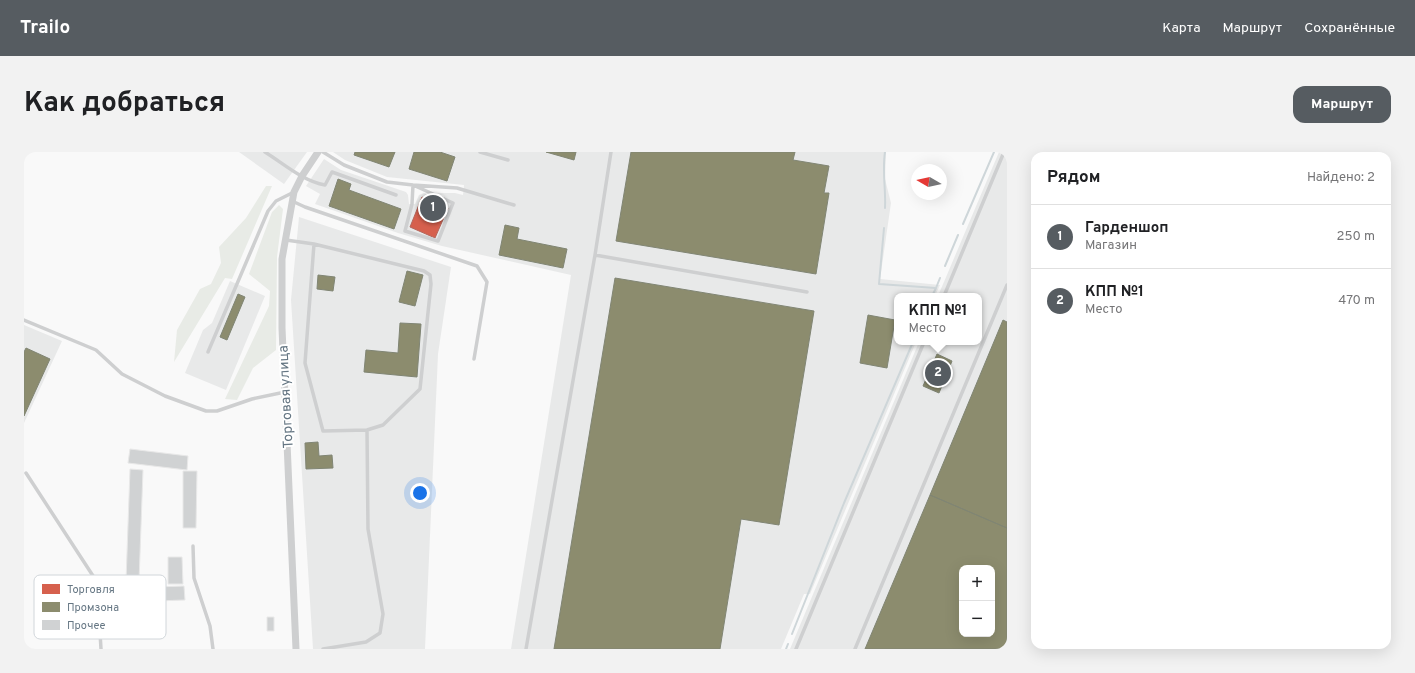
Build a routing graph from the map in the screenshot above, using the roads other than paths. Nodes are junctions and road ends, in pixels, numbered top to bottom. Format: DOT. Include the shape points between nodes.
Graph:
graph roads {
  1 [pos="265,152"];
  2 [pos="318,152"];
  3 [pos="323,152"];
  4 [pos="480,152"];
  5 [pos="611,152"];
  6 [pos="1004,152"];
  7 [pos="508,160"];
  8 [pos="302,176"];
  9 [pos="413,185"];
  10 [pos="294,192"];
  11 [pos="396,195"];
  12 [pos="291,200"];
  13 [pos="514,205"];
  14 [pos="286,240"];
  15 [pos="314,244"];
  16 [pos="595,254"];
  17 [pos="1007,285"];
  18 [pos="807,292"];
  19 [pos="945,293"];
  20 [pos="24,320"];
  21 [pos="923,345"];
  22 [pos="982,345"];
  23 [pos="982,345"];
  24 [pos="208,352"];
  25 [pos="474,359"];
  26 [pos="285,392"];
  27 [pos="367,430"];
  28 [pos="26,473"];
  29 [pos="192,546"];
  30 [pos="92,575"];
  31 [pos="100,639"];
  32 [pos="101,649"];
  33 [pos="212,649"];
  34 [pos="296,649"];
  35 [pos="323,649"];
  36 [pos="526,649"];
  37 [pos="796,649"];
  38 [pos="855,649"];
  1 -- 8 [label="lane"];
  2 -- 8 [label="street, Торговая улица"];
  3 -- 9 [label="lane" via="344,165 388,182"];
  4 -- 7 [label="lane"];
  5 -- 16 [label="lane"];
  6 -- 19 [label="lane"];
  8 -- 10 [label="street, Торговая улица"];
  8 -- 11 [label="lane" via="325,185 332,172"];
  9 -- 9 [label="lane" via="412,204 405,231 438,241 453,203"];
  9 -- 13 [label="lane" via="457,188"];
  10 -- 12 [label="street, Торговая улица"];
  10 -- 24 [label="lane" via="276,201 268,211"];
  12 -- 14 [label="street, Торговая улица"];
  12 -- 25 [label="lane" via="477,266 487,282"];
  14 -- 15 [label="lane"];
  14 -- 26 [label="street, Торговая улица" via="282,259"];
  15 -- 27 [label="lane" via="304,363 323,431"];
  15 -- 27 [label="lane" via="424,271 430,276 420,389 383,424"];
  16 -- 18 [label="lane"];
  16 -- 36 [label="lane"];
  17 -- 22 [label="lane"];
  20 -- 26 [label="lane" via="96,350 122,374 165,396 206,411 216,411 252,399"];
  21 -- 37 [label="lane"];
  23 -- 38 [label="lane"];
  26 -- 34 [label="street, Торговая улица"];
  27 -- 35 [label="lane" via="368,530 383,614 380,633 366,642"];
  28 -- 30 [label="lane"];
  29 -- 33 [label="lane" via="194,578 210,626"];
  31 -- 32 [label="lane"];
}
